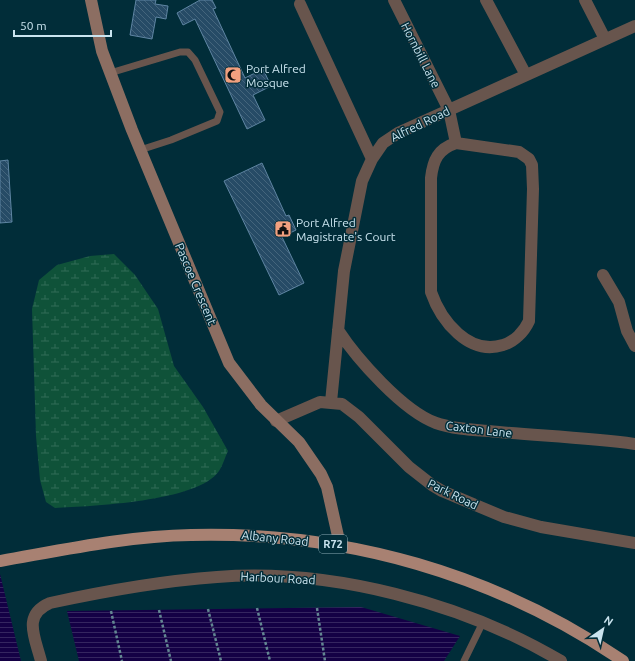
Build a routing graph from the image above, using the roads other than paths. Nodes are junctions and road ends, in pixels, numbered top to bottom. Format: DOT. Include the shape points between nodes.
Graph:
graph roads {
  1 [pos="91,0"];
  2 [pos="394,0"];
  3 [pos="486,0"];
  4 [pos="585,0"];
  5 [pos="300,4"];
  6 [pos="635,26"];
  7 [pos="605,39"];
  8 [pos="110,73"];
  9 [pos="526,75"];
  10 [pos="449,110"];
  11 [pos="456,143"];
  12 [pos="140,150"];
  13 [pos="372,158"];
  14 [pos="603,275"];
  15 [pos="338,330"];
  16 [pos="635,346"];
  17 [pos="331,402"];
  18 [pos="276,421"];
  19 [pos="635,444"];
  20 [pos="635,543"];
  21 [pos="340,545"];
  22 [pos="0,562"];
  23 [pos="483,622"];
  24 [pos="41,661"];
  25 [pos="464,661"];
  26 [pos="561,661"];
  27 [pos="623,661"];
  1 -- 8 [label="street, Pascoe Crescent"];
  2 -- 10 [label="street, Hornbill Lane"];
  3 -- 9 [label="street"];
  4 -- 7 [label="street"];
  5 -- 13 [label="street"];
  6 -- 7 [label="street, Alfred Road"];
  7 -- 9 [label="street, Alfred Road"];
  8 -- 12 [label="street, Pascoe Crescent"];
  8 -- 12 [label="lane" via="180,52 188,52 195,60 220,112 217,121"];
  9 -- 10 [label="street, Alfred Road"];
  10 -- 11 [label="street, Hornbill Lane"];
  10 -- 13 [label="street, Alfred Road" via="388,138"];
  11 -- 11 [label="street" via="445,148 432,164 431,292 440,311 462,338 477,347 496,348 508,344 518,336 526,329 529,321 532,165 529,159 519,152"];
  12 -- 18 [label="street, Pascoe Crescent" via="229,363"];
  13 -- 15 [label="street, Alfred Road" via="362,181 344,271"];
  14 -- 16 [label="street" via="619,302 627,330"];
  15 -- 17 [label="street, Alfred Road"];
  15 -- 19 [label="street, Caxton Lane" via="360,360 388,387 415,411 436,423 462,428"];
  17 -- 18 [label="street, Park Road" via="311,404"];
  17 -- 20 [label="street, Park Road" via="350,409 409,467 442,491 504,517 541,527"];
  18 -- 21 [label="street, Pascoe Crescent" via="299,442 321,474 327,487"];
  21 -- 22 [label="main road, Albany Road / R72" via="244,535 189,535 123,541"];
  21 -- 27 [label="main road, Albany Road / R72" via="399,558 489,590 570,628"];
  23 -- 24 [label="street, Harbour Road" via="411,598 335,582 297,578 218,577 128,588 40,607 34,614 33,626"];
  23 -- 25 [label="lane"];
  23 -- 26 [label="street, Harbour Road"];
}
